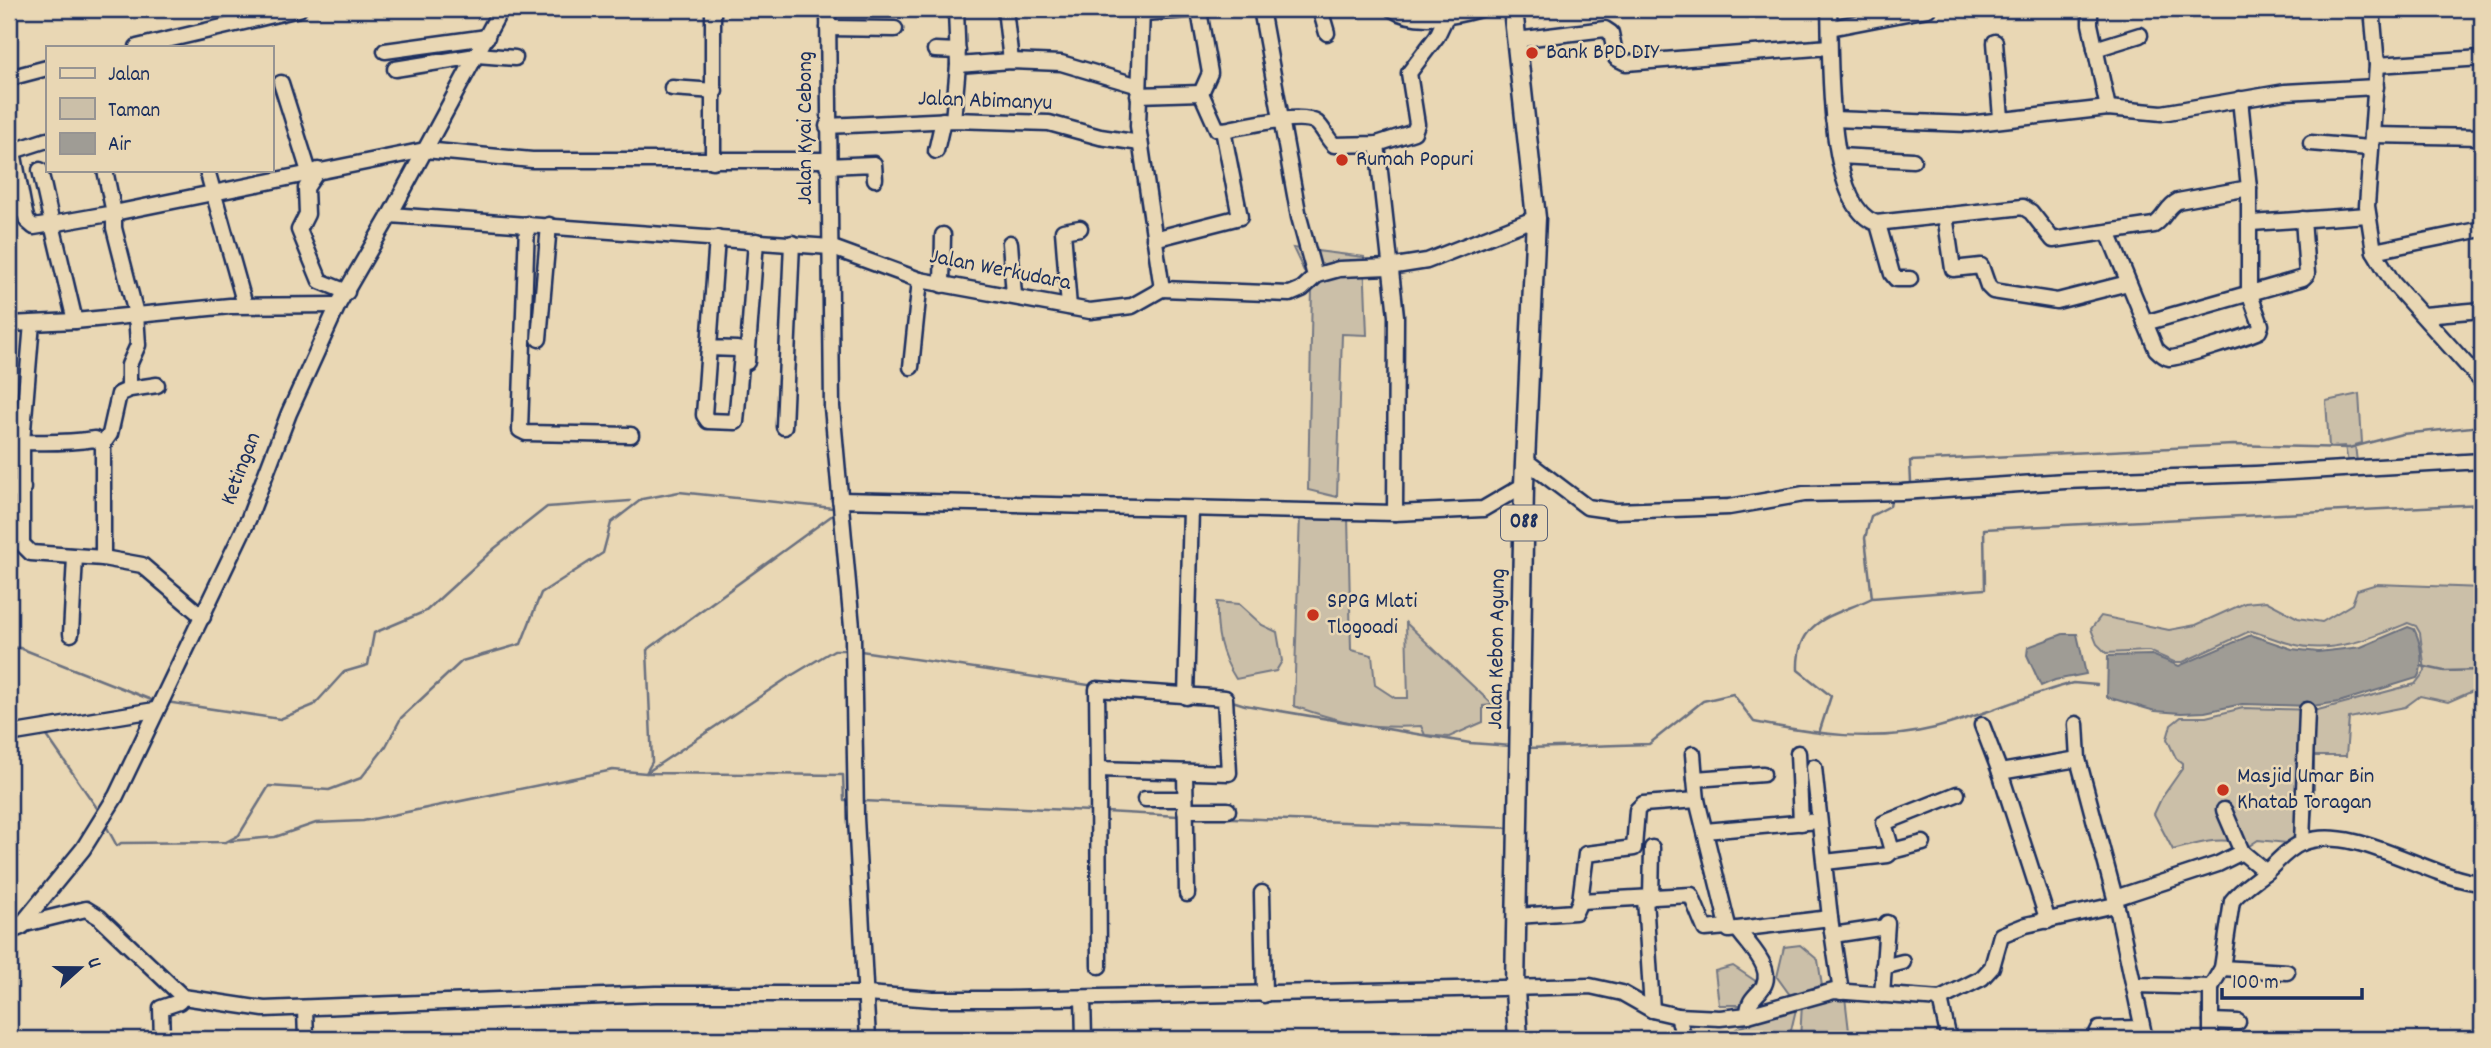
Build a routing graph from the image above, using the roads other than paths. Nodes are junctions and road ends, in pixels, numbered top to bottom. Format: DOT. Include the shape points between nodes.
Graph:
graph roads {
  1 [pos="299,9"];
  2 [pos="501,9"];
  3 [pos="713,9"];
  4 [pos="828,9"];
  5 [pos="956,9"];
  6 [pos="1005,9"];
  7 [pos="1261,9"];
  8 [pos="1320,9"];
  9 [pos="1392,9"];
  10 [pos="1480,9"];
  11 [pos="1513,9"];
  12 [pos="1829,9"];
  13 [pos="1928,9"];
  14 [pos="2091,9"];
  15 [pos="2372,9"];
  16 [pos="1203,10"];
  17 [pos="1142,11"];
  18 [pos="1446,17"];
  19 [pos="1830,27"];
  20 [pos="828,28"];
  21 [pos="895,29"];
  22 [pos="1327,33"];
  23 [pos="2140,35"];
  24 [pos="487,37"];
  25 [pos="1516,40"];
  26 [pos="1995,42"];
  27 [pos="141,46"];
  28 [pos="1829,47"];
  29 [pos="2095,48"];
  30 [pos="935,50"];
  31 [pos="385,51"];
  32 [pos="477,56"];
  33 [pos="516,58"];
  34 [pos="958,58"];
  35 [pos="2482,58"];
  36 [pos="1011,61"];
  37 [pos="2377,65"];
  38 [pos="46,68"];
  39 [pos="395,69"];
  40 [pos="9,78"];
  41 [pos="281,83"];
  42 [pos="2376,87"];
  43 [pos="672,88"];
  44 [pos="1139,90"];
  45 [pos="715,91"];
  46 [pos="1201,93"];
  47 [pos="2240,99"];
  48 [pos="2108,108"];
  49 [pos="2001,118"];
  50 [pos="948,120"];
  51 [pos="1281,120"];
  52 [pos="1833,120"];
  53 [pos="827,126"];
  54 [pos="1223,130"];
  55 [pos="2482,136"];
  56 [pos="46,140"];
  57 [pos="2371,141"];
  58 [pos="1140,143"];
  59 [pos="2311,143"];
  60 [pos="1377,144"];
  61 [pos="425,150"];
  62 [pos="936,151"];
  63 [pos="1839,156"];
  64 [pos="713,160"];
  65 [pos="1913,160"];
  66 [pos="827,163"];
  67 [pos="40,170"];
  68 [pos="313,171"];
  69 [pos="105,172"];
  70 [pos="207,172"];
  71 [pos="875,179"];
  72 [pos="2249,188"];
  73 [pos="213,193"];
  74 [pos="24,209"];
  75 [pos="9,211"];
  76 [pos="114,213"];
  77 [pos="390,215"];
  78 [pos="1945,215"];
  79 [pos="2368,215"];
  80 [pos="1536,218"];
  81 [pos="2303,219"];
  82 [pos="2251,223"];
  83 [pos="527,224"];
  84 [pos="1878,224"];
  85 [pos="52,225"];
  86 [pos="549,225"];
  87 [pos="1080,228"];
  88 [pos="2482,229"];
  89 [pos="2108,232"];
  90 [pos="943,235"];
  91 [pos="717,238"];
  92 [pos="1154,239"];
  93 [pos="756,241"];
  94 [pos="792,243"];
  95 [pos="1010,243"];
  96 [pos="830,247"];
  97 [pos="2374,251"];
  98 [pos="1389,267"];
  99 [pos="1315,276"];
  100 [pos="1910,279"];
  101 [pos="920,280"];
  102 [pos="2128,283"];
  103 [pos="942,285"];
  104 [pos="1162,289"];
  105 [pos="347,292"];
  106 [pos="2249,292"];
  107 [pos="1014,295"];
  108 [pos="245,305"];
  109 [pos="338,305"];
  110 [pos="1069,307"];
  111 [pos="2482,310"];
  112 [pos="136,314"];
  113 [pos="2424,315"];
  114 [pos="75,321"];
  115 [pos="33,323"];
  116 [pos="2145,323"];
  117 [pos="9,324"];
  118 [pos="539,339"];
  119 [pos="709,348"];
  120 [pos="911,367"];
  121 [pos="2482,382"];
  122 [pos="157,385"];
  123 [pos="129,389"];
  124 [pos="742,422"];
  125 [pos="784,427"];
  126 [pos="631,435"];
  127 [pos="16,442"];
  128 [pos="103,444"];
  129 [pos="1525,460"];
  130 [pos="2482,461"];
  131 [pos="1524,485"];
  132 [pos="16,489"];
  133 [pos="840,500"];
  134 [pos="1191,509"];
  135 [pos="1395,513"];
  136 [pos="75,557"];
  137 [pos="103,558"];
  138 [pos="202,617"];
  139 [pos="71,634"];
  140 [pos="1186,697"];
  141 [pos="155,710"];
  142 [pos="2306,710"];
  143 [pos="2076,724"];
  144 [pos="1982,725"];
  145 [pos="9,734"];
  146 [pos="1798,753"];
  147 [pos="1693,754"];
  148 [pos="2078,758"];
  149 [pos="1814,767"];
  150 [pos="1098,769"];
  151 [pos="1185,772"];
  152 [pos="2000,772"];
  153 [pos="1763,774"];
  154 [pos="1695,779"];
  155 [pos="1957,794"];
  156 [pos="1145,799"];
  157 [pos="1697,800"];
  158 [pos="1185,805"];
  159 [pos="1228,810"];
  160 [pos="2224,810"];
  161 [pos="1819,821"];
  162 [pos="1801,823"];
  163 [pos="1705,831"];
  164 [pos="1923,843"];
  165 [pos="2302,843"];
  166 [pos="1652,848"];
  167 [pos="1892,851"];
  168 [pos="2242,852"];
  169 [pos="1825,862"];
  170 [pos="2266,872"];
  171 [pos="2482,883"];
  172 [pos="1262,893"];
  173 [pos="1187,894"];
  174 [pos="1648,898"];
  175 [pos="1580,901"];
  176 [pos="2115,902"];
  177 [pos="1517,916"];
  178 [pos="1830,918"];
  179 [pos="2048,920"];
  180 [pos="15,928"];
  181 [pos="1733,929"];
  182 [pos="1833,935"];
  183 [pos="1903,962"];
  184 [pos="1099,966"];
  185 [pos="1883,967"];
  186 [pos="2222,968"];
  187 [pos="2287,972"];
  188 [pos="2136,985"];
  189 [pos="2211,987"];
  190 [pos="1515,989"];
  191 [pos="1841,992"];
  192 [pos="867,994"];
  193 [pos="1264,995"];
  194 [pos="1882,995"];
  195 [pos="183,997"];
  196 [pos="1083,998"];
  197 [pos="1940,999"];
  198 [pos="305,1009"];
  199 [pos="1652,1010"];
  200 [pos="1678,1016"];
  201 [pos="1748,1016"];
  202 [pos="2211,1021"];
  203 [pos="2238,1022"];
  204 [pos="2144,1034"];
  205 [pos="162,1039"];
  206 [pos="306,1039"];
  207 [pos="868,1039"];
  208 [pos="1084,1039"];
  209 [pos="1518,1039"];
  210 [pos="1684,1039"];
  211 [pos="1949,1039"];
  212 [pos="2094,1039"];
  213 [pos="2211,1039"];
  1 -- 27 [label="street"];
  2 -- 24 [label="street, Ketingan"];
  3 -- 45 [label="street"];
  4 -- 20 [label="street, Jalan Kyai Cebong"];
  5 -- 34 [label="street"];
  6 -- 36 [label="street"];
  7 -- 51 [label="street"];
  8 -- 22 [label="street"];
  9 -- 18 [label="street" via="1405,15"];
  10 -- 18 [label="street"];
  11 -- 25 [label="main road, Jalan Kebon Agung / 088"];
  12 -- 19 [label="street"];
  13 -- 19 [label="street"];
  14 -- 29 [label="street"];
  15 -- 37 [label="street"];
  16 -- 17 [label="street"];
  16 -- 46 [label="street" via="1210,73"];
  17 -- 44 [label="street"];
  18 -- 60 [label="street" via="1409,73 1417,124 1413,132"];
  19 -- 28 [label="street"];
  20 -- 21 [label="street"];
  20 -- 53 [label="street, Jalan Kyai Cebong"];
  23 -- 29 [label="street"];
  24 -- 31 [label="street"];
  24 -- 32 [label="street, Ketingan"];
  25 -- 28 [label="street" via="1605,29 1611,33 1616,58 1626,63"];
  25 -- 80 [label="main road, Jalan Kebon Agung / 088"];
  26 -- 49 [label="street"];
  28 -- 52 [label="street"];
  29 -- 48 [label="street"];
  30 -- 34 [label="street"];
  32 -- 33 [label="street"];
  32 -- 39 [label="street"];
  32 -- 61 [label="street, Ketingan"];
  34 -- 36 [label="street"];
  34 -- 50 [label="street"];
  35 -- 37 [label="street"];
  36 -- 44 [label="street" via="1070,64"];
  37 -- 42 [label="street"];
  38 -- 40 [label="street"];
  41 -- 68 [label="street"];
  42 -- 47 [label="street"];
  42 -- 57 [label="street"];
  43 -- 45 [label="street"];
  44 -- 46 [label="street"];
  44 -- 58 [label="street"];
  45 -- 64 [label="street"];
  46 -- 54 [label="street" via="1211,122"];
  47 -- 48 [label="street" via="2162,113"];
  47 -- 72 [label="street"];
  48 -- 49 [label="street"];
  49 -- 52 [label="street" via="1968,124"];
  50 -- 53 [label="street, Jalan Abimanyu"];
  50 -- 58 [label="street, Jalan Abimanyu" via="1049,124"];
  50 -- 62 [label="street"];
  51 -- 54 [label="street"];
  51 -- 60 [label="street" via="1313,121 1340,147"];
  51 -- 99 [label="street"];
  52 -- 63 [label="street"];
  53 -- 66 [label="street, Jalan Kyai Cebong"];
  54 -- 92 [label="street" via="1240,217"];
  55 -- 57 [label="street"];
  56 -- 74 [label="street" via="13,151"];
  57 -- 59 [label="street"];
  57 -- 79 [label="street"];
  58 -- 92 [label="street"];
  60 -- 98 [label="street"];
  61 -- 64 [label="street" via="520,159"];
  61 -- 68 [label="street"];
  61 -- 77 [label="street, Ketingan"];
  63 -- 65 [label="street"];
  63 -- 84 [label="street" via="1852,197 1868,221"];
  64 -- 66 [label="street"];
  66 -- 71 [label="street" via="874,164"];
  66 -- 96 [label="street, Jalan Kyai Cebong"];
  67 -- 85 [label="street"];
  68 -- 73 [label="street"];
  68 -- 105 [label="street" via="306,187 307,214 299,230 320,281"];
  69 -- 76 [label="street"];
  70 -- 73 [label="street"];
  72 -- 82 [label="street"];
  72 -- 89 [label="street" via="2178,201 2169,205 2154,225"];
  73 -- 76 [label="street"];
  73 -- 108 [label="street"];
  74 -- 75 [label="street"];
  74 -- 85 [label="street" via="29,225"];
  76 -- 85 [label="street"];
  76 -- 112 [label="street"];
  77 -- 83 [label="street, Jalan Werkudara"];
  77 -- 105 [label="street, Ketingan"];
  78 -- 84 [label="street"];
  78 -- 89 [label="street" via="2023,207 2053,240"];
  78 -- 102 [label="street" via="1953,268 1981,266 1993,291 2057,300"];
  79 -- 81 [label="street"];
  79 -- 97 [label="street"];
  80 -- 98 [label="street" via="1427,261"];
  80 -- 129 [label="main road, Jalan Kebon Agung / 088"];
  81 -- 82 [label="street"];
  81 -- 106 [label="street" via="2306,276"];
  82 -- 106 [label="street"];
  83 -- 86 [label="street, Jalan Werkudara"];
  83 -- 126 [label="street" via="520,430"];
  84 -- 100 [label="street" via="1892,274 1896,279"];
  85 -- 114 [label="street"];
  86 -- 91 [label="street, Jalan Werkudara"];
  86 -- 118 [label="street"];
  87 -- 110 [label="street" via="1063,232"];
  88 -- 97 [label="street"];
  89 -- 102 [label="street"];
  90 -- 103 [label="street"];
  91 -- 93 [label="street, Jalan Werkudara"];
  91 -- 119 [label="street"];
  92 -- 104 [label="street"];
  93 -- 94 [label="street, Jalan Werkudara"];
  93 -- 124 [label="street"];
  94 -- 96 [label="street, Jalan Werkudara"];
  94 -- 125 [label="street"];
  95 -- 107 [label="street"];
  96 -- 101 [label="street, Jalan Werkudara"];
  96 -- 133 [label="street, Jalan Kyai Cebong" via="832,407"];
  97 -- 113 [label="street" via="2393,283"];
  98 -- 99 [label="street" via="1339,268"];
  98 -- 135 [label="street" via="1398,365"];
  99 -- 104 [label="street" via="1290,294"];
  101 -- 103 [label="street, Jalan Werkudara"];
  101 -- 120 [label="street"];
  102 -- 116 [label="street"];
  103 -- 107 [label="street, Jalan Werkudara"];
  104 -- 110 [label="street, Jalan Werkudara" via="1132,306 1090,311"];
  105 -- 109 [label="street, Ketingan"];
  106 -- 116 [label="street"];
  106 -- 116 [label="street" via="2261,329 2177,358 2156,349"];
  107 -- 110 [label="street, Jalan Werkudara"];
  108 -- 109 [label="street"];
  108 -- 112 [label="street"];
  109 -- 138 [label="street, Ketingan" via="289,413 249,518"];
  111 -- 113 [label="street"];
  112 -- 114 [label="street"];
  112 -- 123 [label="street" via="138,345 129,365"];
  113 -- 121 [label="street"];
  114 -- 115 [label="street"];
  115 -- 117 [label="street"];
  115 -- 127 [label="street"];
  119 -- 119 [label="street" via="704,418 736,422 742,354 737,349"];
  122 -- 123 [label="street"];
  123 -- 128 [label="street" via="117,397 113,424"];
  127 -- 128 [label="street" via="95,439"];
  127 -- 132 [label="street"];
  128 -- 137 [label="street"];
  129 -- 130 [label="street" via="1587,507 1615,511 1729,507 1804,494"];
  129 -- 131 [label="main road, Jalan Kebon Agung / 088"];
  131 -- 135 [label="street" via="1483,509"];
  131 -- 177 [label="main road, Jalan Kebon Agung / 088"];
  132 -- 136 [label="street" via="26,550"];
  133 -- 134 [label="street"];
  133 -- 192 [label="street, Jalan Kyai Cebong" via="853,638 856,818"];
  134 -- 135 [label="street"];
  134 -- 140 [label="street"];
  136 -- 137 [label="street"];
  136 -- 139 [label="street"];
  137 -- 138 [label="street" via="142,565"];
  138 -- 141 [label="street, Ketingan"];
  140 -- 150 [label="street" via="1097,689"];
  140 -- 151 [label="street" via="1225,698 1229,773"];
  141 -- 145 [label="street"];
  141 -- 180 [label="street, Ketingan" via="97,829"];
  142 -- 165 [label="street"];
  143 -- 148 [label="street"];
  144 -- 152 [label="street"];
  146 -- 162 [label="street"];
  147 -- 154 [label="street"];
  148 -- 152 [label="street"];
  148 -- 176 [label="street"];
  149 -- 161 [label="street"];
  150 -- 151 [label="street"];
  150 -- 184 [label="street"];
  151 -- 158 [label="street"];
  152 -- 179 [label="street"];
  153 -- 154 [label="street"];
  154 -- 157 [label="street"];
  155 -- 167 [label="street" via="1884,823"];
  156 -- 158 [label="street"];
  157 -- 163 [label="street"];
  157 -- 175 [label="street" via="1639,806 1634,848 1591,852 1583,858"];
  158 -- 159 [label="street"];
  158 -- 173 [label="street"];
  160 -- 168 [label="street"];
  161 -- 162 [label="street"];
  161 -- 169 [label="street"];
  162 -- 163 [label="street"];
  163 -- 181 [label="street"];
  164 -- 167 [label="street"];
  165 -- 170 [label="street"];
  165 -- 171 [label="street" via="2330,840 2366,845 2412,859 2451,878"];
  166 -- 174 [label="street"];
  167 -- 169 [label="street"];
  168 -- 170 [label="street"];
  168 -- 176 [label="street"];
  169 -- 178 [label="street"];
  170 -- 186 [label="street" via="2232,901"];
  172 -- 193 [label="street"];
  174 -- 175 [label="street"];
  174 -- 181 [label="street" via="1691,895 1705,929"];
  174 -- 199 [label="street"];
  175 -- 177 [label="street" via="1575,912"];
  176 -- 179 [label="street"];
  176 -- 188 [label="street"];
  177 -- 190 [label="main road, Jalan Kebon Agung / 088"];
  178 -- 181 [label="street"];
  178 -- 182 [label="street"];
  179 -- 197 [label="street" via="2001,935 1992,967 1982,978"];
  180 -- 195 [label="street" via="81,909 94,913"];
  181 -- 201 [label="street" via="1763,963 1767,976 1751,1000"];
  182 -- 185 [label="street" via="1886,925"];
  182 -- 191 [label="street"];
  183 -- 185 [label="street"];
  185 -- 194 [label="street"];
  186 -- 187 [label="street"];
  186 -- 189 [label="street"];
  188 -- 189 [label="street"];
  188 -- 204 [label="street"];
  189 -- 202 [label="street"];
  190 -- 193 [label="street"];
  190 -- 199 [label="street" via="1590,986 1622,993"];
  190 -- 209 [label="main road, Jalan Kebon Agung / 088"];
  191 -- 194 [label="street"];
  191 -- 201 [label="street" via="1807,997"];
  192 -- 196 [label="street" via="933,999"];
  192 -- 198 [label="street" via="656,994"];
  192 -- 207 [label="street, Jalan Kyai Cebong"];
  193 -- 196 [label="street"];
  194 -- 197 [label="street"];
  195 -- 198 [label="street" via="264,1009"];
  195 -- 205 [label="street" via="161,1008"];
  196 -- 208 [label="street"];
  197 -- 211 [label="street"];
  198 -- 206 [label="street"];
  199 -- 200 [label="street"];
  200 -- 201 [label="street"];
  200 -- 210 [label="street"];
  202 -- 203 [label="street"];
  202 -- 213 [label="street"];
  204 -- 212 [label="street" via="2099,1029"];
}
